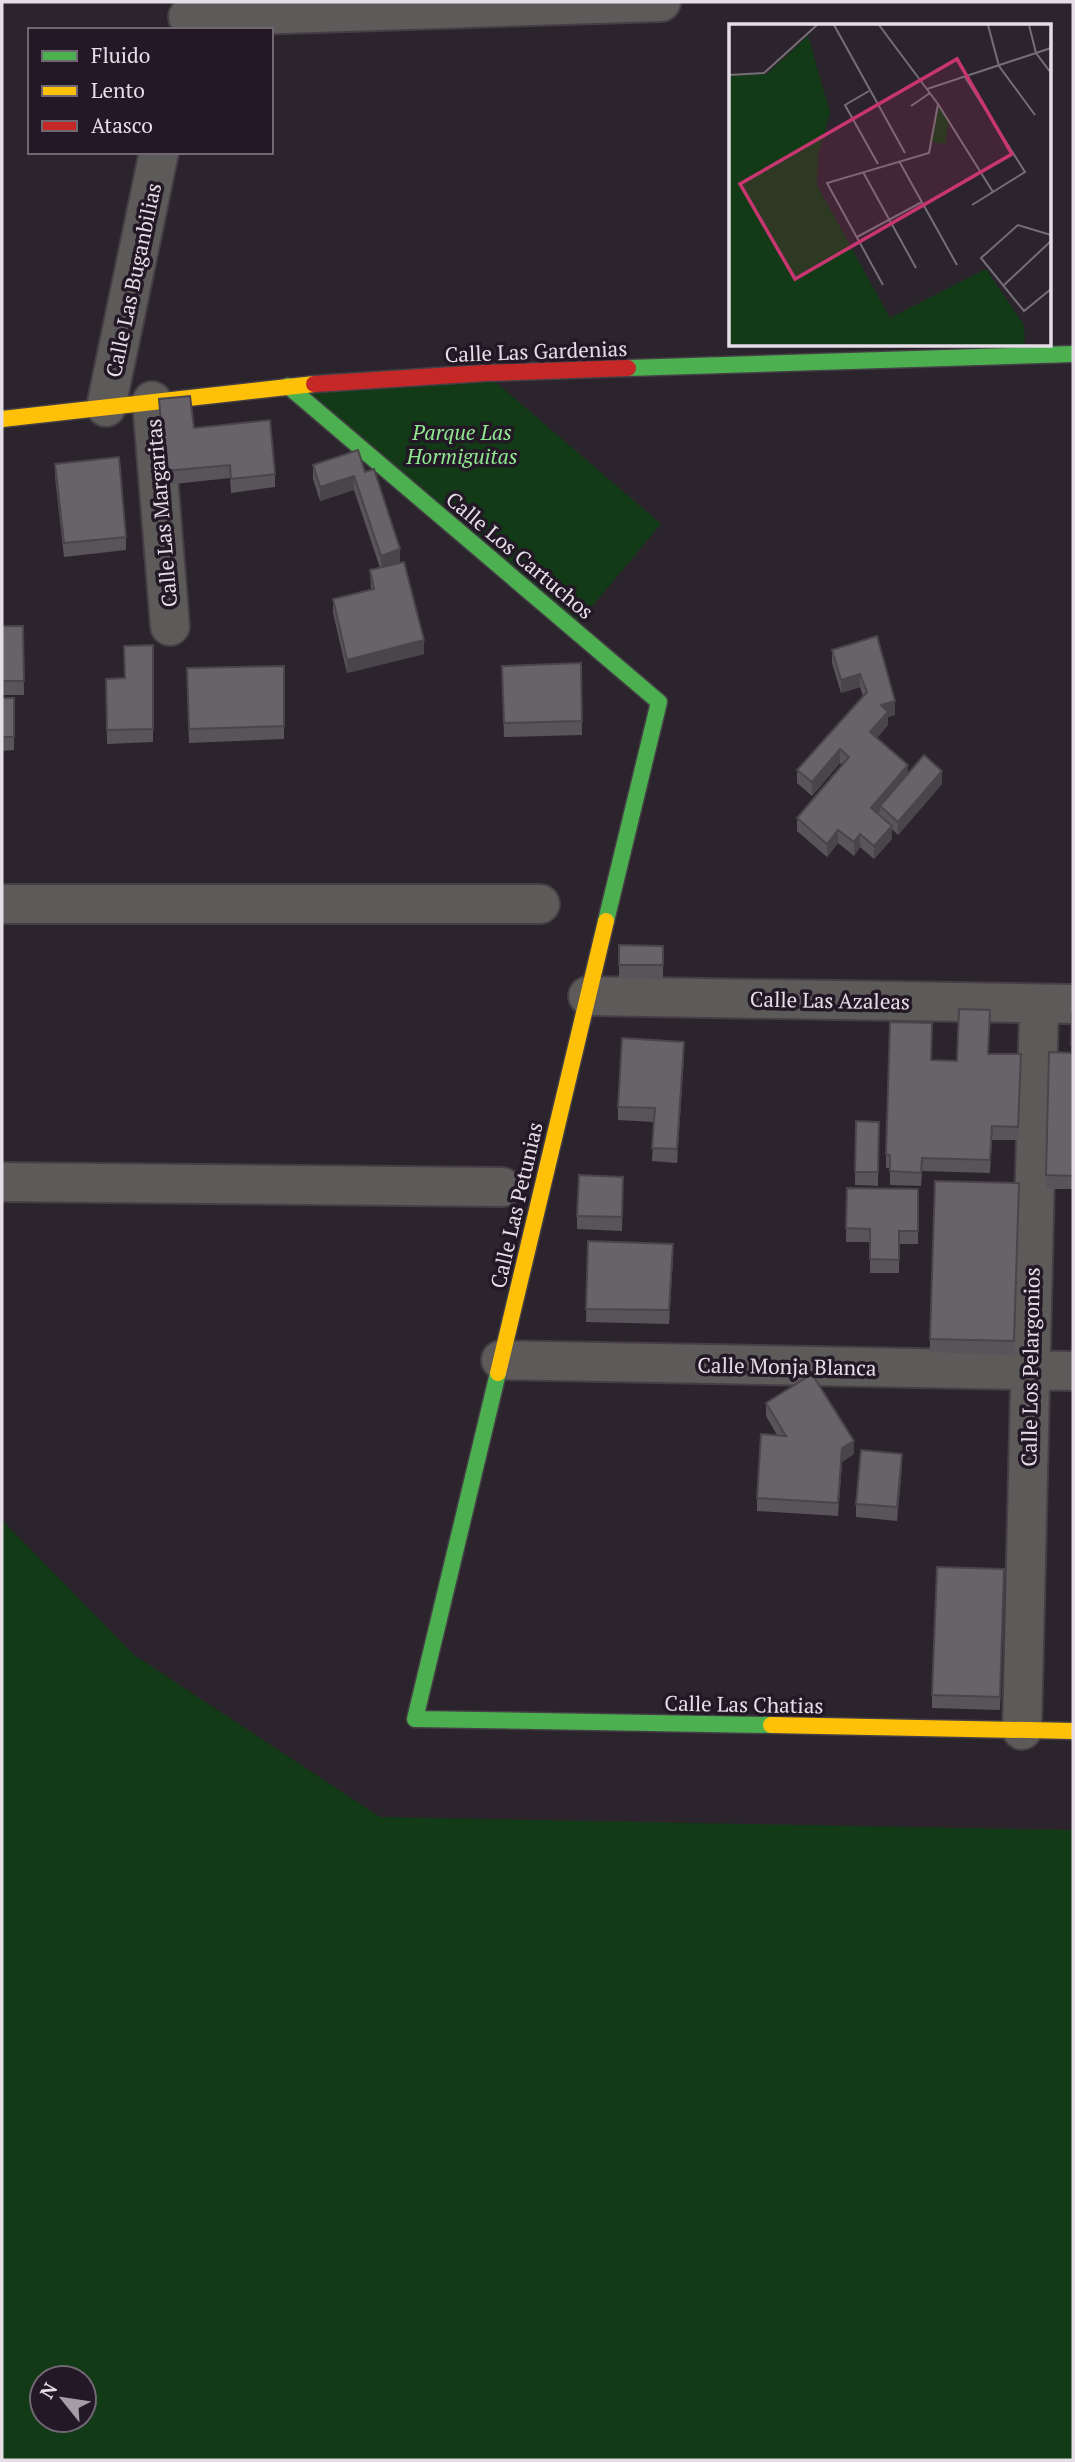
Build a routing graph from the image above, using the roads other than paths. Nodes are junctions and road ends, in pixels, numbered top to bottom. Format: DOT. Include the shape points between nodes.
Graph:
graph roads {
  1 [pos="661,2"];
  2 [pos="188,16"];
  3 [pos="159,154"];
  4 [pos="1073,354"];
  5 [pos="288,386"];
  6 [pos="152,401"];
  7 [pos="106,407"];
  8 [pos="2,419"];
  9 [pos="170,625"];
  10 [pos="659,702"];
  11 [pos="2,904"];
  12 [pos="540,904"];
  13 [pos="587,996"];
  14 [pos="1056,1004"];
  15 [pos="2,1182"];
  16 [pos="502,1187"];
  17 [pos="501,1360"];
  18 [pos="1030,1370"];
  19 [pos="1073,1371"];
  20 [pos="415,1719"];
  21 [pos="1022,1730"];
  22 [pos="1073,1731"];
  1 -- 2 [label="street"];
  3 -- 7 [label="street, Calle Las Buganbilias"];
  4 -- 5 [label="street, Calle Las Gardenias" via="485,373"];
  5 -- 6 [label="street, Calle Las Gardenias"];
  5 -- 10 [label="street, Calle Los Cartuchos"];
  6 -- 7 [label="street, Calle Las Gardenias"];
  6 -- 9 [label="street, Calle Las Margaritas"];
  7 -- 8 [label="street, Calle Las Gardenias"];
  10 -- 13 [label="street, Calle Las Petunias"];
  11 -- 12 [label="street"];
  13 -- 14 [label="street, Calle Las Azaleas"];
  13 -- 17 [label="street, Calle Las Petunias"];
  14 -- 18 [label="street, Calle Los Pelargonios"];
  15 -- 16 [label="street"];
  17 -- 18 [label="street, Calle Monja Blanca"];
  17 -- 20 [label="street, Calle Las Petunias"];
  18 -- 19 [label="street, Calle Monja Blanca"];
  18 -- 21 [label="street, Calle Los Pelargonios"];
  20 -- 21 [label="street, Calle Las Chatias"];
  21 -- 22 [label="street, Calle Las Chatias"];
}
